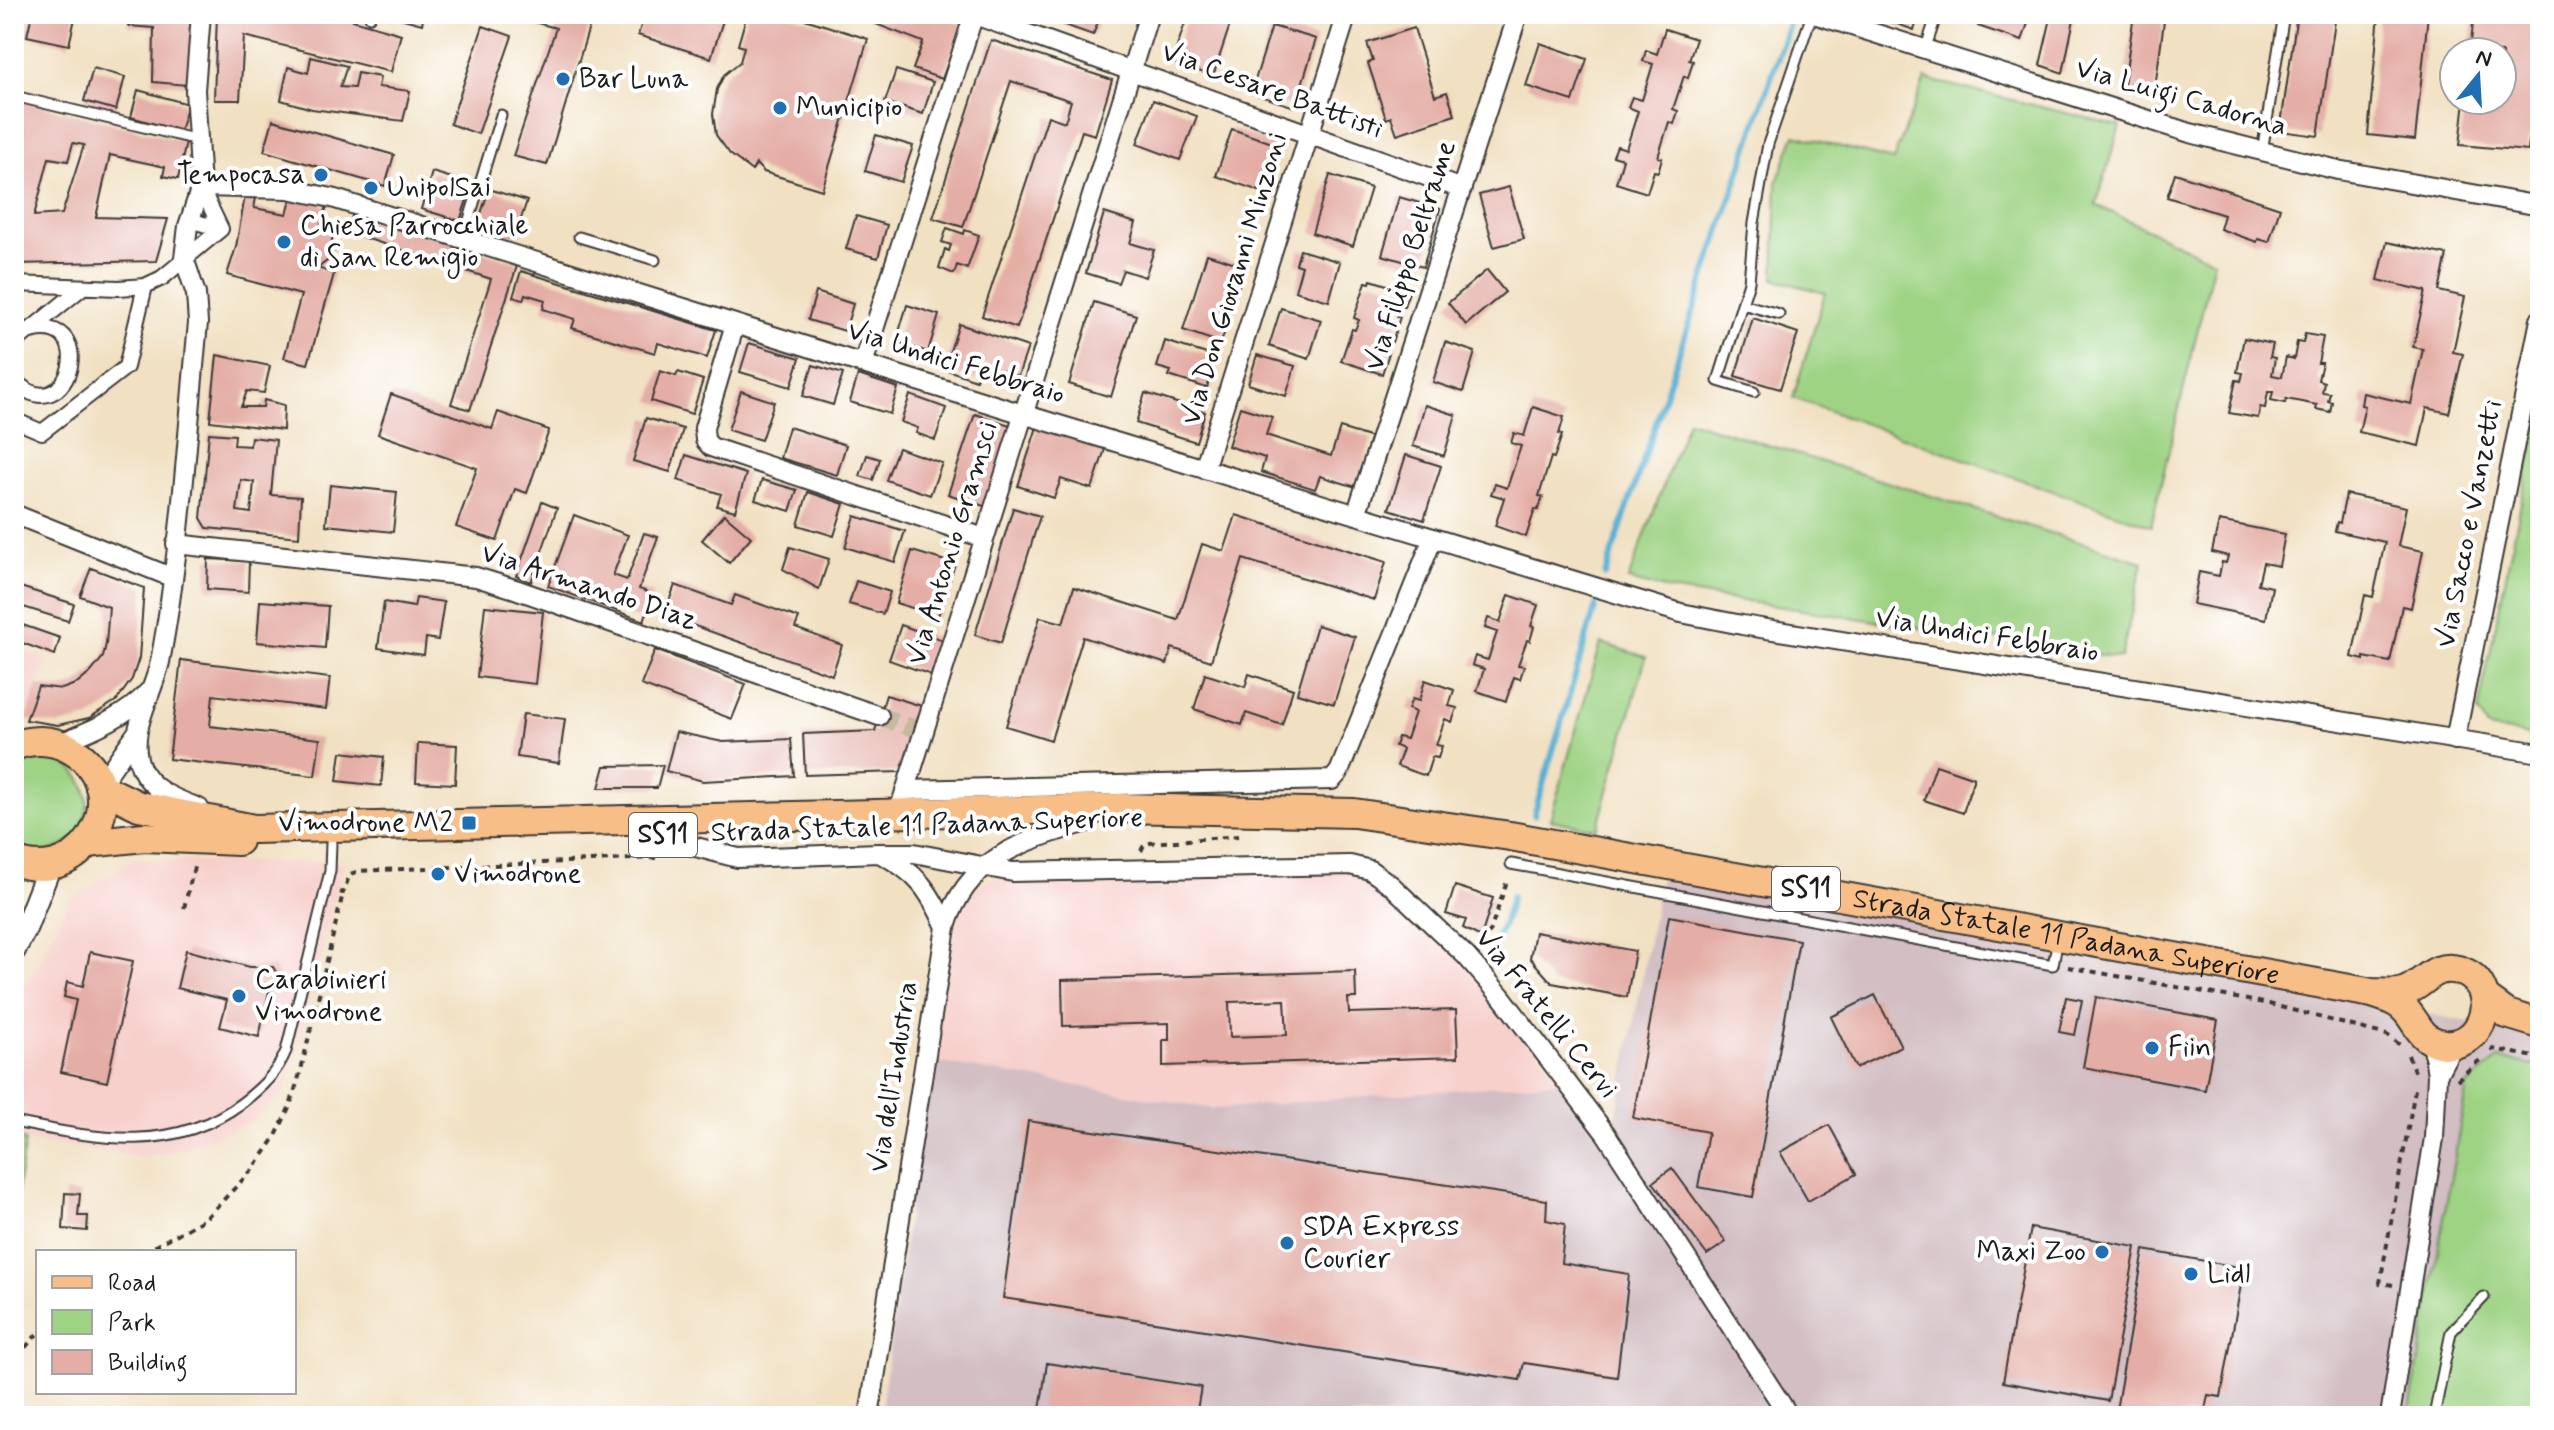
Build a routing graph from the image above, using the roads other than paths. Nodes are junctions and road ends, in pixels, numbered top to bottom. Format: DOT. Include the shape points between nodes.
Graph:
graph roads {
  1 [pos="201,14"];
  2 [pos="974,14"];
  3 [pos="1149,14"];
  4 [pos="1347,14"];
  5 [pos="1518,14"];
  6 [pos="1813,14"];
  7 [pos="1937,14"];
  8 [pos="2284,14"];
  9 [pos="1925,50"];
  10 [pos="1131,71"];
  11 [pos="14,96"];
  12 [pos="501,115"];
  13 [pos="1309,134"];
  14 [pos="198,140"];
  15 [pos="2262,152"];
  16 [pos="2540,164"];
  17 [pos="201,187"];
  18 [pos="1462,189"];
  19 [pos="2537,205"];
  20 [pos="189,220"];
  21 [pos="221,229"];
  22 [pos="579,237"];
  23 [pos="463,239"];
  24 [pos="184,258"];
  25 [pos="655,260"];
  26 [pos="14,284"];
  27 [pos="145,286"];
  28 [pos="83,287"];
  29 [pos="1742,304"];
  30 [pos="1779,314"];
  31 [pos="2540,320"];
  32 [pos="735,324"];
  33 [pos="19,338"];
  34 [pos="863,364"];
  35 [pos="14,380"];
  36 [pos="1754,392"];
  37 [pos="1023,414"];
  38 [pos="14,420"];
  39 [pos="1204,469"];
  40 [pos="1356,515"];
  41 [pos="16,520"];
  42 [pos="984,538"];
  43 [pos="1433,538"];
  44 [pos="176,544"];
  45 [pos="171,577"];
  46 [pos="151,686"];
  47 [pos="879,716"];
  48 [pos="138,731"];
  49 [pos="2455,740"];
  50 [pos="30,741"];
  51 [pos="2540,753"];
  52 [pos="100,786"];
  53 [pos="901,802"];
  54 [pos="1238,810"];
  55 [pos="1084,823"];
  56 [pos="254,829"];
  57 [pos="88,843"];
  58 [pos="331,843"];
  59 [pos="662,846"];
  60 [pos="879,853"];
  61 [pos="14,861"];
  62 [pos="1511,864"];
  63 [pos="50,865"];
  64 [pos="984,868"];
  65 [pos="946,927"];
  66 [pos="2059,935"];
  67 [pos="14,950"];
  68 [pos="2416,985"];
  69 [pos="2372,993"];
  70 [pos="2485,998"];
  71 [pos="2411,1016"];
  72 [pos="2533,1022"];
  73 [pos="2455,1038"];
  74 [pos="14,1122"];
  75 [pos="2484,1297"];
  76 [pos="869,1416"];
  77 [pos="1789,1416"];
  78 [pos="2390,1416"];
  79 [pos="2434,1416"];
  1 -- 14 [label="street" via="195,90"];
  2 -- 10 [label="street, Via Cesare Battisti"];
  2 -- 34 [label="street"];
  3 -- 10 [label="street, Via Antonio Gramsci"];
  4 -- 13 [label="street, Via Don Giovanni Minzoni"];
  5 -- 18 [label="street, Via Filippo Beltrame"];
  6 -- 9 [label="street, Via Luigi Cadorna"];
  6 -- 29 [label="lane" via="1768,144"];
  7 -- 9 [label="lane"];
  8 -- 15 [label="lane"];
  9 -- 15 [label="street, Via Luigi Cadorna"];
  10 -- 13 [label="street, Via Cesare Battisti"];
  10 -- 37 [label="street, Via Antonio Gramsci"];
  11 -- 14 [label="lane"];
  12 -- 23 [label="lane"];
  13 -- 18 [label="street, Via Cesare Battisti"];
  13 -- 39 [label="street, Via Don Giovanni Minzoni"];
  14 -- 17 [label="street"];
  15 -- 19 [label="street, Via Luigi Cadorna"];
  16 -- 19 [label="lane"];
  17 -- 20 [label="street"];
  17 -- 21 [label="street"];
  17 -- 23 [label="street, Via Undici Febbraio" via="312,193"];
  18 -- 40 [label="street, Via Filippo Beltrame"];
  20 -- 21 [label="street"];
  20 -- 24 [label="street"];
  21 -- 24 [label="street"];
  22 -- 25 [label="lane"];
  23 -- 32 [label="street, Via Undici Febbraio"];
  24 -- 27 [label="street"];
  24 -- 44 [label="street" via="196,294 198,323"];
  26 -- 28 [label="street"];
  27 -- 28 [label="street"];
  27 -- 38 [label="street" via="126,367 42,432"];
  28 -- 33 [label="street"];
  29 -- 30 [label="lane"];
  29 -- 36 [label="lane" via="1718,381"];
  31 -- 49 [label="street, Via Sacco e Vanzetti"];
  32 -- 34 [label="street, Via Undici Febbraio"];
  32 -- 42 [label="street" via="704,428 711,447"];
  33 -- 35 [label="street" via="34,329 55,332 69,347 72,367 62,385 43,393 22,388"];
  34 -- 37 [label="street, Via Undici Febbraio"];
  37 -- 39 [label="street, Via Undici Febbraio"];
  37 -- 42 [label="street, Via Antonio Gramsci"];
  39 -- 40 [label="street, Via Undici Febbraio"];
  40 -- 43 [label="street, Via Undici Febbraio"];
  41 -- 45 [label="street"];
  42 -- 53 [label="street, Via Antonio Gramsci"];
  43 -- 49 [label="street, Via Undici Febbraio" via="1725,622"];
  43 -- 53 [label="street" via="1332,780"];
  44 -- 45 [label="street"];
  44 -- 47 [label="street, Via Armando Diaz" via="476,577"];
  45 -- 46 [label="street" via="160,665"];
  46 -- 48 [label="street"];
  46 -- 50 [label="street" via="130,709 94,729"];
  48 -- 52 [label="street"];
  48 -- 56 [label="street" via="141,767 154,786"];
  49 -- 51 [label="street, Via Undici Febbraio"];
  50 -- 52 [label="main road, Strada Statale 11 Padana Superiore / SS11" via="70,749"];
  52 -- 56 [label="main road, Strada Statale 11 Padana Superiore / SS11" via="139,806"];
  52 -- 57 [label="main road" via="100,819"];
  53 -- 54 [label="main road, Strada Statale 11 Padana Superiore / SS11"];
  53 -- 56 [label="main road, Strada Statale 11 Padana Superiore / SS11"];
  54 -- 55 [label="main road, Strada Statale 11 Padana Superiore / SS11"];
  54 -- 66 [label="main road, Strada Statale 11 Padana Superiore / SS11" via="1354,813 1443,824"];
  55 -- 59 [label="main road, Strada Statale 11 Padana Superiore / SS11"];
  55 -- 64 [label="street, Via dell'Industria" via="1014,846"];
  57 -- 58 [label="main road, Strada Statale 11 Padana Superiore / SS11" via="144,837"];
  57 -- 63 [label="main road, Strada Statale 11 Padana Superiore / SS11" via="71,858"];
  58 -- 59 [label="main road, Strada Statale 11 Padana Superiore / SS11"];
  58 -- 74 [label="lane" via="330,871 281,1062 263,1085 225,1114 193,1129 147,1139"];
  59 -- 60 [label="street, Via Fratelli Cervi" via="738,858"];
  60 -- 64 [label="street, Via Fratelli Cervi" via="914,853"];
  60 -- 65 [label="street" via="923,884"];
  61 -- 63 [label="main road"];
  62 -- 66 [label="lane" via="2053,965"];
  63 -- 67 [label="street"];
  64 -- 65 [label="street, Via dell'Industria" via="957,897"];
  64 -- 77 [label="street, Via Fratelli Cervi" via="1013,872 1350,865 1370,870 1466,956 1501,996 1606,1134"];
  65 -- 76 [label="street, Via dell'Industria"];
  66 -- 69 [label="main road, Strada Statale 11 Padana Superiore / SS11"];
  68 -- 69 [label="main road, Strada Statale 11 Padana Superiore / SS11" via="2404,992"];
  68 -- 70 [label="main road, Strada Statale 11 Padana Superiore / SS11" via="2434,971 2453,969 2476,980"];
  68 -- 71 [label="main road"];
  69 -- 71 [label="main road, Strada Statale 11 Padana Superiore / SS11" via="2402,1006"];
  70 -- 72 [label="main road, Strada Statale 11 Padana Superiore / SS11" via="2507,1014"];
  70 -- 73 [label="main road" via="2485,1016"];
  71 -- 73 [label="main road, Strada Statale 11 Padana Superiore / SS11" via="2421,1033"];
  72 -- 73 [label="main road, Strada Statale 11 Padana Superiore / SS11" via="2494,1025"];
  73 -- 78 [label="street" via="2430,1078 2434,1138"];
  75 -- 79 [label="lane" via="2451,1332"];
}
